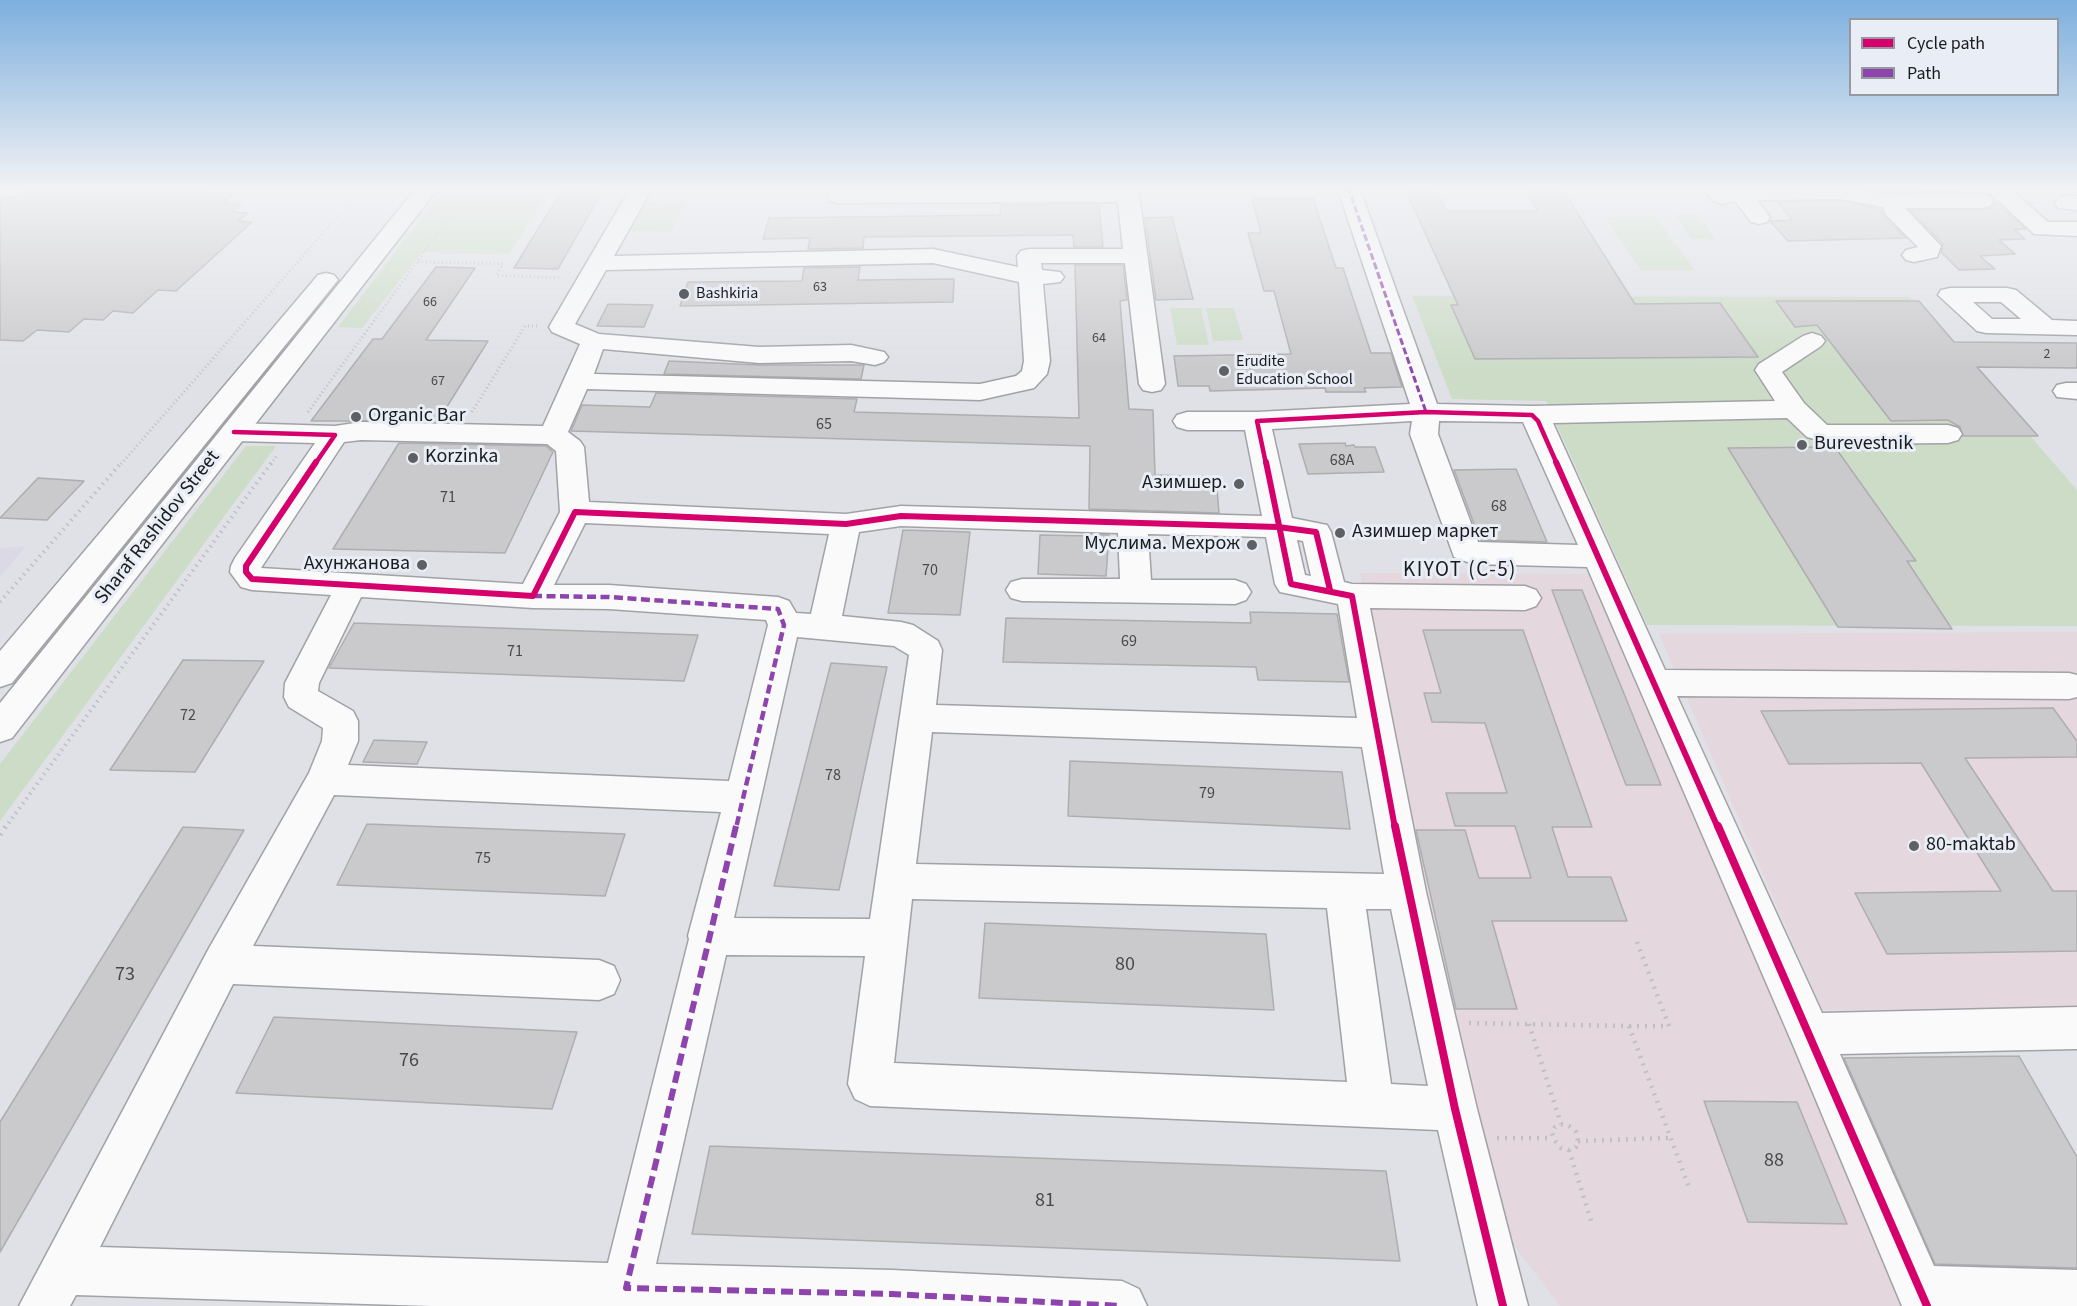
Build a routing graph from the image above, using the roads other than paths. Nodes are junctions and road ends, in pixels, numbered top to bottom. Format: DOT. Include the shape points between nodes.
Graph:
graph roads {
  1 [pos="354,248"];
  2 [pos="380,248"];
  3 [pos="606,248"];
  4 [pos="1135,248"];
  5 [pos="1369,248"];
  6 [pos="1930,248"];
  7 [pos="1914,255"];
  8 [pos="1137,266"];
  9 [pos="592,271"];
  10 [pos="1032,277"];
  11 [pos="2046,327"];
  12 [pos="2077,328"];
  13 [pos="594,341"];
  14 [pos="1812,342"];
  15 [pos="875,357"];
  16 [pos="578,381"];
  17 [pos="1152,384"];
  18 [pos="1794,409"];
  19 [pos="1426,412"];
  20 [pos="1532,415"];
  21 [pos="1186,421"];
  22 [pos="1257,421"];
  23 [pos="201,431"];
  24 [pos="234,432"];
  25 [pos="1948,434"];
  26 [pos="335,435"];
  27 [pos="553,435"];
  28 [pos="575,512"];
  29 [pos="1132,523"];
  30 [pos="846,524"];
  31 [pos="1278,527"];
  32 [pos="1598,556"];
  33 [pos="352,584"];
  34 [pos="1022,590"];
  35 [pos="1136,592"];
  36 [pos="1235,592"];
  37 [pos="1341,593"];
  38 [pos="533,596"];
  39 [pos="1525,598"];
  40 [pos="804,626"];
  41 [pos="2,668"];
  42 [pos="1654,683"];
  43 [pos="2069,686"];
  44 [pos="917,718"];
  45 [pos="0,728"];
  46 [pos="1378,733"];
  47 [pos="324,778"];
  48 [pos="744,797"];
  49 [pos="894,881"];
  50 [pos="1344,891"];
  51 [pos="1407,892"];
  52 [pos="708,936"];
  53 [pos="887,938"];
  54 [pos="222,964"];
  55 [pos="600,980"];
  56 [pos="2077,1028"];
  57 [pos="1810,1034"];
  58 [pos="1372,1106"];
  59 [pos="1459,1124"];
  60 [pos="53,1288"];
  61 [pos="627,1288"];
  62 [pos="2077,1294"];
  63 [pos="1923,1298"];
  64 [pos="892,1300"];
  65 [pos="1122,1306"];
  66 [pos="1503,1306"];
  1 -- 23 [label="street, Sharaf Rashidov Street"];
  2 -- 24 [label="street, Sharaf Rashidov Street"];
  3 -- 9 [label="street"];
  4 -- 8 [label="street"];
  5 -- 19 [label="street"];
  6 -- 7 [label="street" via="1929,252"];
  8 -- 10 [label="street"];
  8 -- 17 [label="street"];
  9 -- 10 [label="street" via="933,256"];
  9 -- 13 [label="street" via="561,327"];
  10 -- 16 [label="street" via="1037,361 1034,374 1025,382 1005,388 980,392 856,390"];
  11 -- 12 [label="street"];
  13 -- 15 [label="street" via="759,355 851,353"];
  13 -- 16 [label="street"];
  14 -- 18 [label="street" via="1768,370"];
  16 -- 27 [label="street"];
  18 -- 20 [label="street"];
  18 -- 25 [label="street" via="1818,431 1832,435"];
  19 -- 20 [label="street"];
  19 -- 22 [label="street"];
  19 -- 32 [label="street" via="1424,434 1465,549 1473,553"];
  20 -- 32 [label="street"];
  21 -- 22 [label="street"];
  22 -- 31 [label="street"];
  23 -- 24 [label="street"];
  23 -- 41 [label="street, Sharaf Rashidov Street"];
  24 -- 26 [label="street"];
  24 -- 45 [label="street, Sharaf Rashidov Street"];
  26 -- 27 [label="street" via="360,431"];
  26 -- 33 [label="street" via="246,566 246,572 252,579"];
  27 -- 28 [label="street" via="570,447"];
  28 -- 30 [label="street"];
  28 -- 38 [label="street"];
  29 -- 30 [label="street" via="901,516"];
  29 -- 31 [label="street"];
  29 -- 35 [label="street"];
  30 -- 40 [label="street"];
  31 -- 37 [label="street" via="1291,584"];
  32 -- 42 [label="street"];
  33 -- 38 [label="street"];
  33 -- 47 [label="street" via="302,683 301,697 341,721 340,741"];
  34 -- 35 [label="street"];
  35 -- 36 [label="street"];
  37 -- 39 [label="street"];
  37 -- 46 [label="street"];
  38 -- 40 [label="street" via="609,597 778,609"];
  40 -- 44 [label="street" via="901,634 926,650"];
  40 -- 48 [label="street"];
  42 -- 43 [label="street"];
  42 -- 57 [label="street"];
  44 -- 46 [label="street"];
  44 -- 49 [label="street"];
  46 -- 51 [label="street"];
  47 -- 48 [label="street"];
  47 -- 54 [label="street"];
  48 -- 52 [label="street"];
  49 -- 50 [label="street"];
  49 -- 53 [label="street"];
  50 -- 51 [label="street"];
  50 -- 58 [label="street"];
  51 -- 59 [label="street"];
  52 -- 53 [label="street"];
  52 -- 61 [label="street"];
  53 -- 58 [label="street" via="870,1084"];
  54 -- 55 [label="street"];
  54 -- 60 [label="street"];
  56 -- 57 [label="street"];
  57 -- 63 [label="street"];
  58 -- 59 [label="street"];
  59 -- 66 [label="street"];
  60 -- 61 [label="street"];
  61 -- 64 [label="street"];
  62 -- 63 [label="street"];
  64 -- 65 [label="street"];
}
